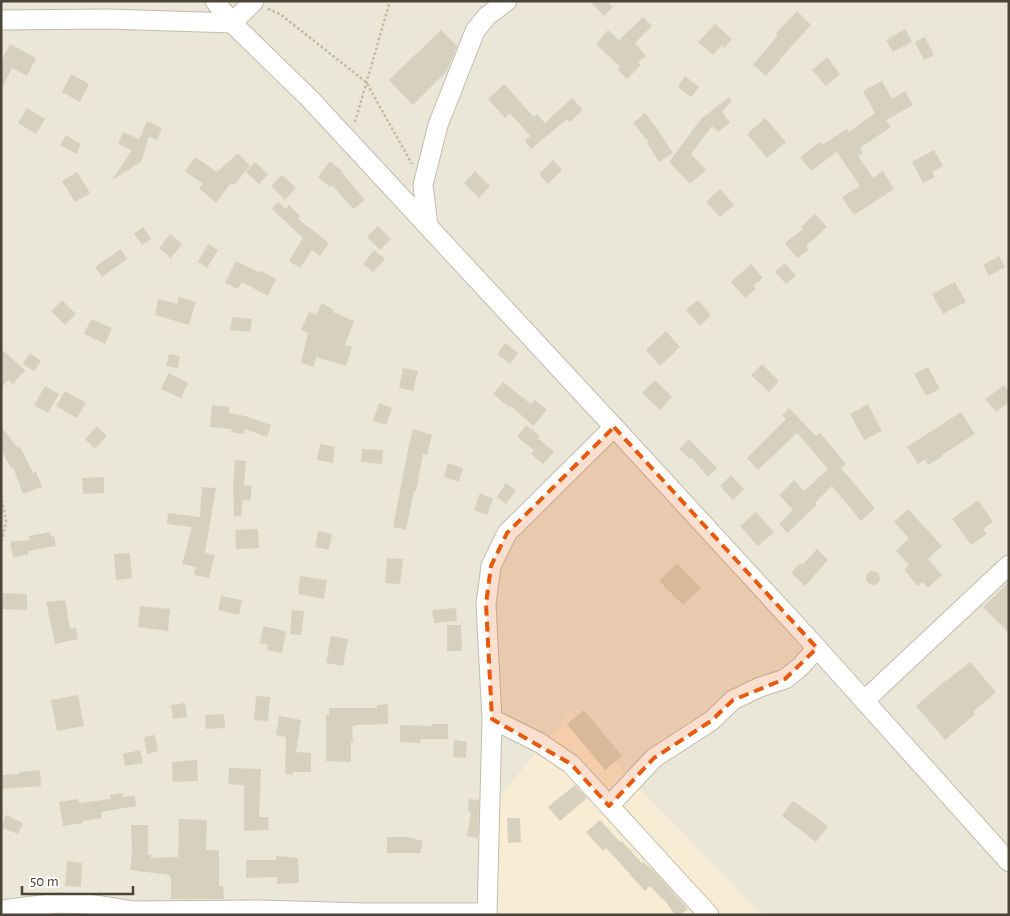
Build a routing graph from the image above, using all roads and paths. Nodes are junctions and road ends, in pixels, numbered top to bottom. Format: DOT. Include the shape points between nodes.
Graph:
graph roads {
  1 [pos="215,1"];
  2 [pos="390,1"];
  3 [pos="507,1"];
  4 [pos="253,3"];
  5 [pos="1,20"];
  6 [pos="232,23"];
  7 [pos="366,82"];
  8 [pos="349,141"];
  9 [pos="423,185"];
  10 [pos="428,226"];
  11 [pos="614,427"];
  12 [pos="1,495"];
  13 [pos="1,546"];
  14 [pos="1009,565"];
  15 [pos="817,648"];
  16 [pos="864,701"];
  17 [pos="492,719"];
  18 [pos="609,806"];
  19 [pos="1009,862"];
  20 [pos="1,910"];
  21 [pos="487,914"];
  22 [pos="709,915"];
  1 -- 6 [label="street"];
  2 -- 7 [label="path"];
  3 -- 9 [label="street" via="487,16 475,31 438,125"];
  4 -- 6 [label="street"];
  4 -- 7 [label="path" via="280,14"];
  5 -- 6 [label="street"];
  6 -- 8 [label="street"];
  7 -- 8 [label="path"];
  7 -- 9 [label="path"];
  8 -- 10 [label="street"];
  9 -- 10 [label="street"];
  10 -- 11 [label="street"];
  11 -- 15 [label="street"];
  11 -- 17 [label="street" via="507,533 491,566 486,604"];
  12 -- 13 [label="path" via="6,521"];
  14 -- 16 [label="street"];
  15 -- 16 [label="street"];
  15 -- 18 [label="street" via="785,679 733,700 711,721 654,758"];
  16 -- 19 [label="street"];
  17 -- 18 [label="street" via="540,743 571,764"];
  17 -- 21 [label="street"];
  18 -- 22 [label="street"];
  20 -- 21 [label="street" via="58,903 133,910"];
}
